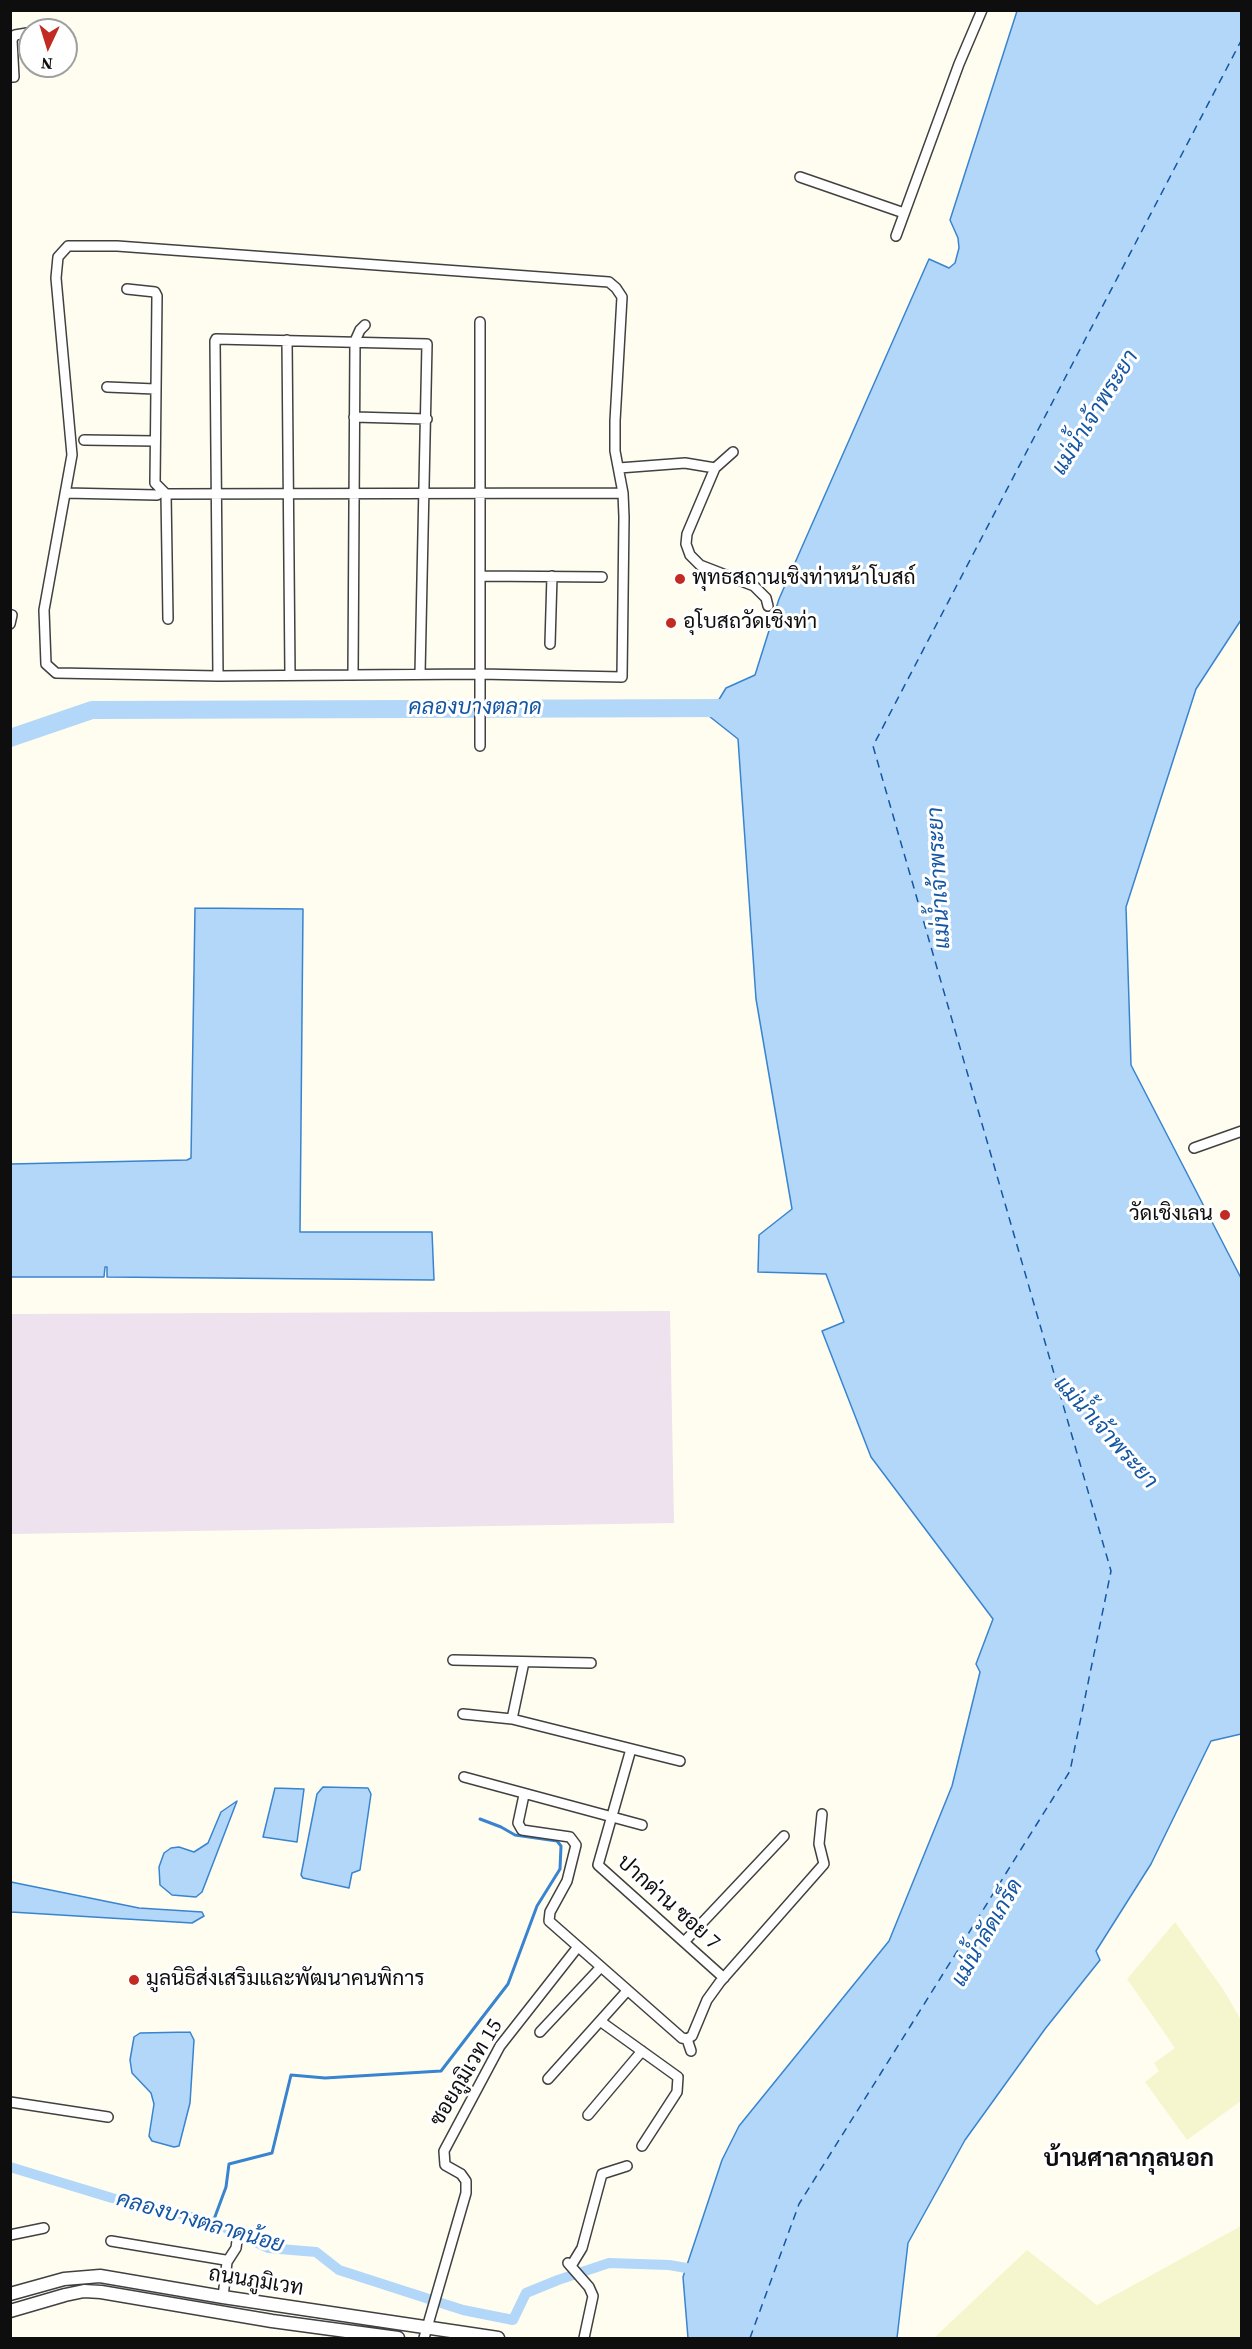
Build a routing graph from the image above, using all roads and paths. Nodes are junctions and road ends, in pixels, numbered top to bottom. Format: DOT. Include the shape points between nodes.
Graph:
graph roads {
  1 [pos="982,10"];
  2 [pos="18,34"];
  3 [pos="12,77"];
  4 [pos="800,177"];
  5 [pos="904,213"];
  6 [pos="896,236"];
  7 [pos="127,289"];
  8 [pos="480,322"];
  9 [pos="365,325"];
  10 [pos="288,340"];
  11 [pos="355,341"];
  12 [pos="107,387"];
  13 [pos="155,389"];
  14 [pos="354,417"];
  15 [pos="427,419"];
  16 [pos="84,440"];
  17 [pos="155,441"];
  18 [pos="733,452"];
  19 [pos="619,468"];
  20 [pos="715,468"];
  21 [pos="65,493"];
  22 [pos="164,493"];
  23 [pos="623,493"];
  24 [pos="216,494"];
  25 [pos="287,494"];
  26 [pos="354,494"];
  27 [pos="425,494"];
  28 [pos="480,494"];
  29 [pos="480,576"];
  30 [pos="552,576"];
  31 [pos="602,577"];
  32 [pos="768,606"];
  33 [pos="168,619"];
  34 [pos="550,644"];
  35 [pos="420,674"];
  36 [pos="480,674"];
  37 [pos="290,675"];
  38 [pos="353,675"];
  39 [pos="218,676"];
  40 [pos="480,746"];
  41 [pos="1242,1131"];
  42 [pos="1194,1148"];
  43 [pos="453,1660"];
  44 [pos="524,1662"];
  45 [pos="591,1663"];
  46 [pos="463,1714"];
  47 [pos="512,1719"];
  48 [pos="631,1749"];
  49 [pos="680,1761"];
  50 [pos="464,1777"];
  51 [pos="524,1795"];
  52 [pos="822,1814"];
  53 [pos="612,1818"];
  54 [pos="642,1826"];
  55 [pos="784,1836"];
  56 [pos="684,1942"];
  57 [pos="577,1948"];
  58 [pos="600,1968"];
  59 [pos="723,1978"];
  60 [pos="627,1990"];
  61 [pos="600,2020"];
  62 [pos="540,2032"];
  63 [pos="687,2039"];
  64 [pos="642,2050"];
  65 [pos="691,2051"];
  66 [pos="548,2079"];
  67 [pos="10,2102"];
  68 [pos="588,2115"];
  69 [pos="108,2117"];
  70 [pos="642,2146"];
  71 [pos="627,2166"];
  72 [pos="44,2228"];
  73 [pos="238,2234"];
  74 [pos="10,2235"];
  75 [pos="111,2241"];
  76 [pos="227,2262"];
  77 [pos="10,2294"];
  78 [pos="223,2297"];
  79 [pos="10,2311"];
  80 [pos="425,2333"];
  81 [pos="398,2338"];
  82 [pos="498,2338"];
  83 [pos="584,2338"];
  1 -- 5 [label="street"];
  2 -- 3 [label="street" via="12,40"];
  4 -- 5 [label="street"];
  5 -- 6 [label="street"];
  7 -- 13 [label="street" via="156,293"];
  8 -- 28 [label="street"];
  9 -- 11 [label="street"];
  10 -- 11 [label="street"];
  10 -- 24 [label="street" via="215,340"];
  10 -- 25 [label="street"];
  11 -- 14 [label="street"];
  11 -- 15 [label="street" via="428,344"];
  12 -- 13 [label="street"];
  13 -- 17 [label="street"];
  14 -- 15 [label="street"];
  14 -- 26 [label="street"];
  15 -- 27 [label="street"];
  16 -- 17 [label="street"];
  17 -- 22 [label="street" via="155,483"];
  18 -- 20 [label="street"];
  19 -- 20 [label="street" via="685,463"];
  19 -- 21 [label="street" via="615,421 622,297 609,282 117,246 68,246 58,257 56,278 72,455"];
  19 -- 23 [label="street"];
  20 -- 32 [label="street" via="687,534 690,555 700,565 754,586"];
  21 -- 22 [label="street"];
  21 -- 39 [label="street" via="44,610 46,664 56,673"];
  22 -- 24 [label="street"];
  22 -- 33 [label="street"];
  23 -- 28 [label="street"];
  23 -- 36 [label="street" via="622,677"];
  24 -- 25 [label="street"];
  24 -- 39 [label="street"];
  25 -- 26 [label="street"];
  25 -- 37 [label="street"];
  26 -- 27 [label="street"];
  26 -- 38 [label="street"];
  27 -- 28 [label="street"];
  27 -- 35 [label="street"];
  28 -- 29 [label="street"];
  29 -- 30 [label="street"];
  29 -- 36 [label="street"];
  30 -- 31 [label="street"];
  30 -- 34 [label="street"];
  35 -- 36 [label="street"];
  35 -- 38 [label="street"];
  36 -- 40 [label="street"];
  37 -- 38 [label="street"];
  37 -- 39 [label="street"];
  41 -- 42 [label="street"];
  43 -- 44 [label="street"];
  44 -- 45 [label="street"];
  44 -- 47 [label="street"];
  46 -- 47 [label="street"];
  47 -- 48 [label="street"];
  48 -- 49 [label="street"];
  48 -- 53 [label="street"];
  50 -- 51 [label="street"];
  51 -- 53 [label="street"];
  51 -- 57 [label="street" via="518,1823 522,1830 570,1837 576,1845 567,1881 548,1918"];
  52 -- 59 [label="street" via="819,1848 824,1864"];
  53 -- 54 [label="street"];
  53 -- 56 [label="street, ปากด่าน ซอย 7" via="598,1865"];
  55 -- 56 [label="street"];
  56 -- 59 [label="street, ปากด่าน ซอย 7"];
  57 -- 58 [label="street"];
  57 -- 80 [label="street, ซอยภูมิเวท 15" via="500,2046 444,2151 445,2165 466,2181 466,2193"];
  58 -- 60 [label="street"];
  58 -- 62 [label="street"];
  59 -- 63 [label="street"];
  60 -- 61 [label="street"];
  60 -- 63 [label="street"];
  61 -- 64 [label="street"];
  61 -- 66 [label="street"];
  63 -- 65 [label="street"];
  64 -- 68 [label="street"];
  64 -- 70 [label="street" via="678,2077 677,2092"];
  67 -- 69 [label="street"];
  71 -- 83 [label="street" via="603,2174 582,2248 569,2264 594,2296"];
  72 -- 74 [label="street"];
  73 -- 76 [label="street" via="236,2248"];
  75 -- 76 [label="street"];
  76 -- 78 [label="street"];
  77 -- 78 [label="street, ถนนภูมิเวท" via="82,2276 100,2276"];
  78 -- 80 [label="street, ถนนภูมิเวท"];
  79 -- 81 [label="street, ถนนภูมิเวท" via="84,2291 101,2292"];
  80 -- 82 [label="street, ถนนภูมิเวท"];
}
